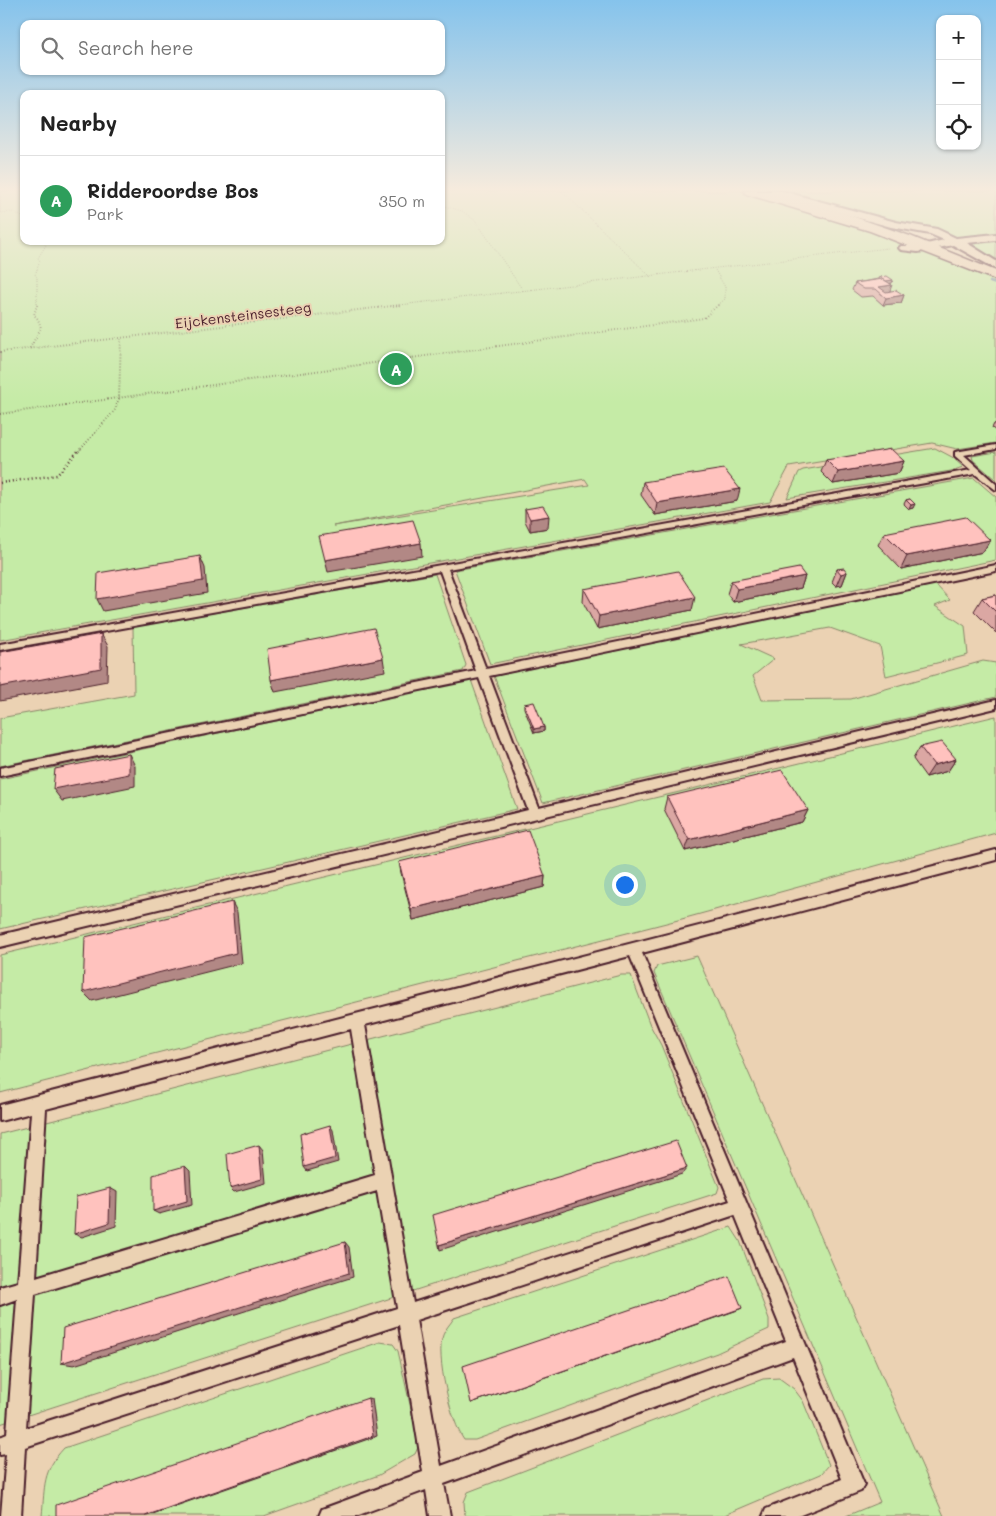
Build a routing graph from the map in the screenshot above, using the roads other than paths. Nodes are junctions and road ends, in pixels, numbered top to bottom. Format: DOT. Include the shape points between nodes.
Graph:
graph roads {
  1 [pos="964,262"];
  2 [pos="996,276"];
  3 [pos="996,448"];
  4 [pos="978,471"];
  5 [pos="996,488"];
  6 [pos="443,567"];
  7 [pos="996,568"];
  8 [pos="0,647"];
  9 [pos="482,673"];
  10 [pos="996,704"];
  11 [pos="0,772"];
  12 [pos="535,814"];
  13 [pos="996,855"];
  14 [pos="0,941"];
  15 [pos="634,949"];
  16 [pos="357,1021"];
  17 [pos="39,1103"];
  18 [pos="0,1113"];
  19 [pos="383,1180"];
  20 [pos="739,1206"];
  21 [pos="26,1288"];
  22 [pos="0,1296"];
  23 [pos="406,1314"];
  24 [pos="797,1346"];
  25 [pos="8,1443"];
  26 [pos="433,1478"];
  27 [pos="11,1516"];
  28 [pos="330,1516"];
  29 [pos="440,1516"];
  30 [pos="773,1516"];
  1 -- 2 [label="main road"];
  3 -- 4 [label="lane" via="958,454"];
  4 -- 5 [label="lane"];
  4 -- 6 [label="lane"];
  6 -- 8 [label="lane"];
  6 -- 9 [label="lane"];
  7 -- 9 [label="lane"];
  9 -- 11 [label="lane"];
  9 -- 12 [label="lane"];
  10 -- 12 [label="lane"];
  12 -- 14 [label="lane"];
  13 -- 15 [label="lane"];
  15 -- 16 [label="lane"];
  15 -- 20 [label="lane"];
  16 -- 17 [label="lane"];
  16 -- 19 [label="lane"];
  17 -- 18 [label="lane"];
  17 -- 21 [label="lane"];
  19 -- 21 [label="lane"];
  19 -- 23 [label="lane"];
  20 -- 23 [label="lane"];
  20 -- 24 [label="lane"];
  21 -- 22 [label="lane"];
  21 -- 25 [label="lane"];
  23 -- 25 [label="lane"];
  23 -- 26 [label="lane"];
  24 -- 26 [label="lane"];
  24 -- 30 [label="lane" via="854,1484"];
  25 -- 27 [label="lane"];
  26 -- 28 [label="lane"];
  26 -- 29 [label="lane"];
}
